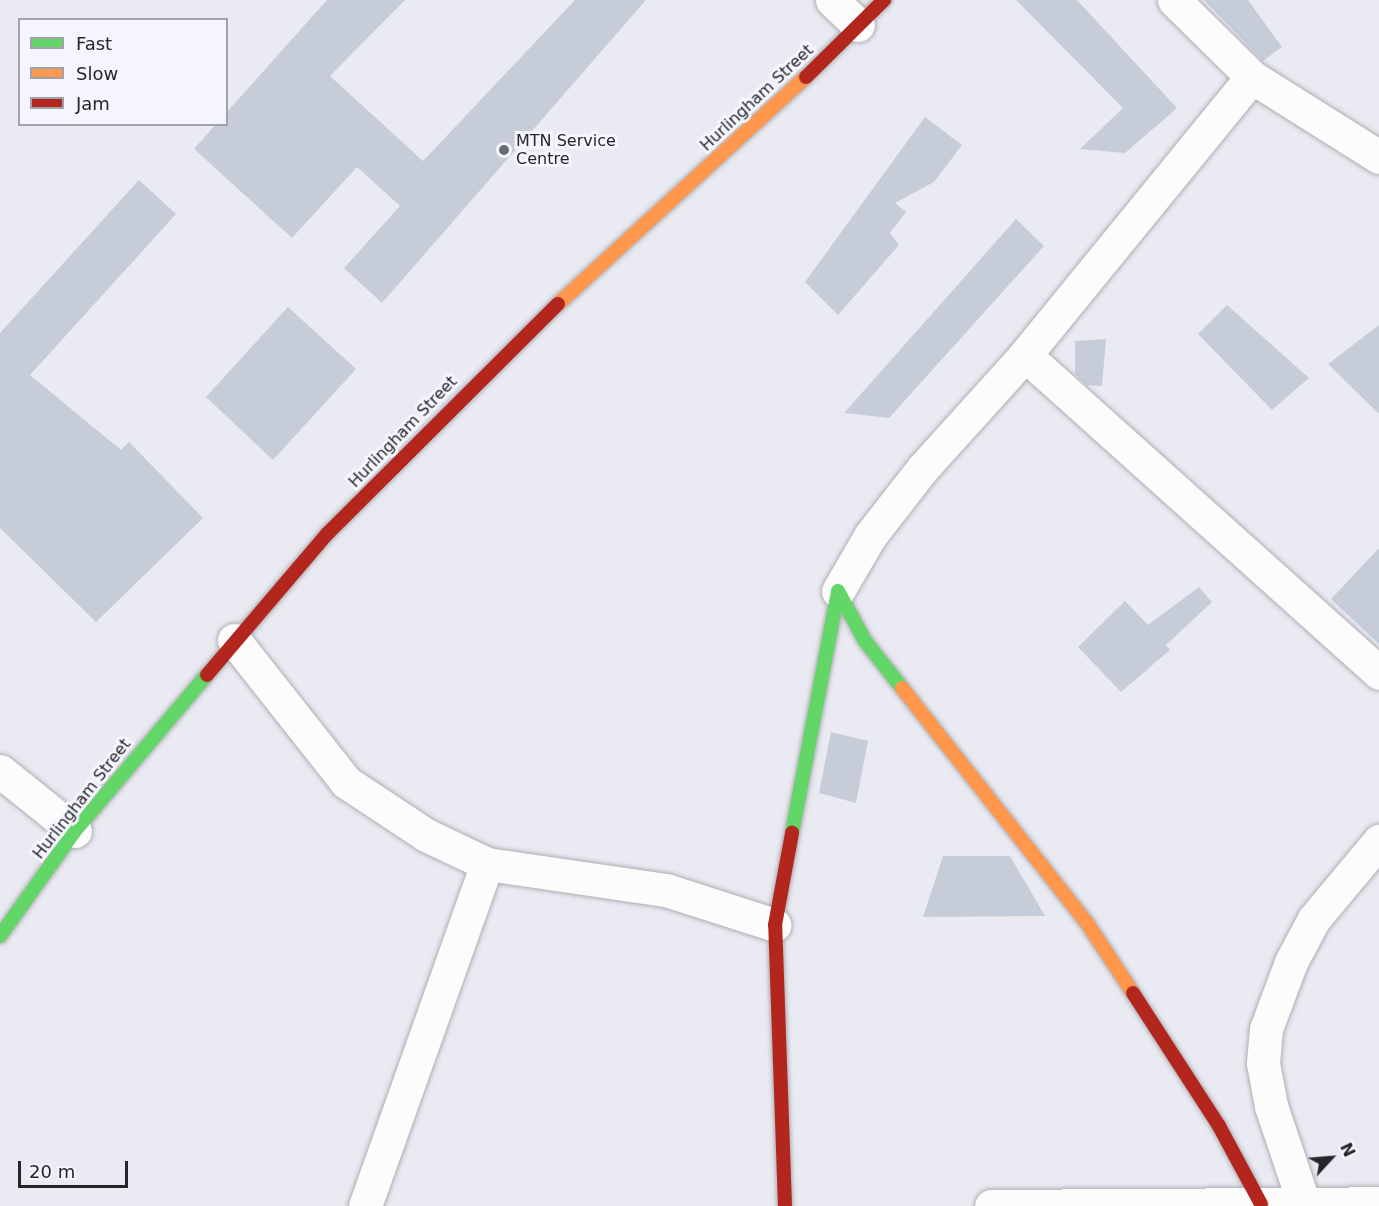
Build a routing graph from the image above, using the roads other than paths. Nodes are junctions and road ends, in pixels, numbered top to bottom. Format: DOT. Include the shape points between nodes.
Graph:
graph roads {
  1 [pos="832,0"];
  2 [pos="884,0"];
  3 [pos="1174,0"];
  4 [pos="858,25"];
  5 [pos="1252,77"];
  6 [pos="1379,157"];
  7 [pos="1025,355"];
  8 [pos="838,591"];
  9 [pos="234,640"];
  10 [pos="1379,673"];
  11 [pos="0,771"];
  12 [pos="75,831"];
  13 [pos="1379,841"];
  14 [pos="487,864"];
  15 [pos="775,925"];
  16 [pos="0,936"];
  17 [pos="1379,1203"];
  18 [pos="1261,1204"];
  19 [pos="1304,1204"];
  20 [pos="365,1206"];
  21 [pos="785,1206"];
  22 [pos="991,1206"];
  1 -- 4 [label="street"];
  2 -- 4 [label="street, Hurlingham Street"];
  3 -- 5 [label="street"];
  4 -- 9 [label="street, Hurlingham Street" via="500,357 327,534"];
  5 -- 6 [label="street"];
  5 -- 7 [label="street"];
  7 -- 8 [label="street" via="923,468 870,536"];
  7 -- 10 [label="street"];
  8 -- 15 [label="street"];
  8 -- 18 [label="street" via="865,641 1086,923 1219,1126"];
  9 -- 12 [label="street, Hurlingham Street"];
  9 -- 14 [label="street" via="346,782 426,835"];
  11 -- 12 [label="street"];
  12 -- 16 [label="street, Hurlingham Street"];
  13 -- 19 [label="street" via="1314,919 1291,962 1266,1029 1263,1063 1271,1106"];
  14 -- 15 [label="street" via="666,890"];
  14 -- 20 [label="street"];
  15 -- 21 [label="street"];
  17 -- 19 [label="street"];
  18 -- 19 [label="street"];
  18 -- 22 [label="street"];
}
